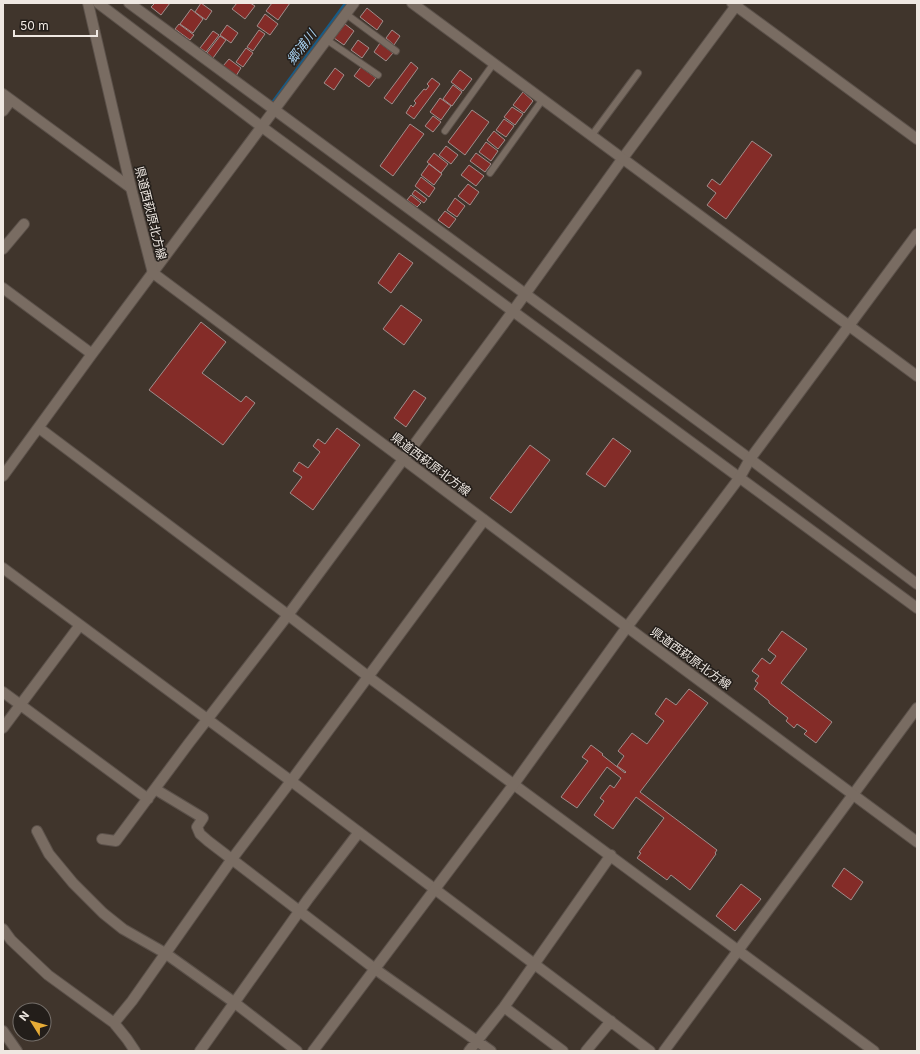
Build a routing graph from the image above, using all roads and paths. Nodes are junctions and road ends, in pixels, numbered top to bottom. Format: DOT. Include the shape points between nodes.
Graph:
graph roads {
  1 [pos="88,3"];
  2 [pos="98,3"];
  3 [pos="129,3"];
  4 [pos="354,3"];
  5 [pos="412,3"];
  6 [pos="735,4"];
  7 [pos="346,14"];
  8 [pos="327,40"];
  9 [pos="396,51"];
  10 [pos="494,63"];
  11 [pos="638,73"];
  12 [pos="378,75"];
  13 [pos="7,97"];
  14 [pos="543,99"];
  15 [pos="275,110"];
  16 [pos="3,112"];
  17 [pos="262,127"];
  18 [pos="445,131"];
  19 [pos="592,135"];
  20 [pos="917,139"];
  21 [pos="623,158"];
  22 [pos="490,173"];
  23 [pos="131,188"];
  24 [pos="24,224"];
  25 [pos="917,234"];
  26 [pos="3,249"];
  27 [pos="153,273"];
  28 [pos="3,288"];
  29 [pos="524,294"];
  30 [pos="513,311"];
  31 [pos="849,326"];
  32 [pos="92,354"];
  33 [pos="917,376"];
  34 [pos="39,428"];
  35 [pos="404,459"];
  36 [pos="750,459"];
  37 [pos="3,476"];
  38 [pos="740,477"];
  39 [pos="484,520"];
  40 [pos="3,568"];
  41 [pos="917,584"];
  42 [pos="917,608"];
  43 [pos="288,615"];
  44 [pos="80,625"];
  45 [pos="627,627"];
  46 [pos="368,677"];
  47 [pos="3,692"];
  48 [pos="19,704"];
  49 [pos="917,708"];
  50 [pos="208,720"];
  51 [pos="3,728"];
  52 [pos="291,782"];
  53 [pos="514,784"];
  54 [pos="155,789"];
  55 [pos="854,795"];
  56 [pos="148,799"];
  57 [pos="36,831"];
  58 [pos="359,832"];
  59 [pos="102,839"];
  60 [pos="917,842"];
  61 [pos="611,856"];
  62 [pos="232,858"];
  63 [pos="434,889"];
  64 [pos="299,912"];
  65 [pos="3,929"];
  66 [pos="7,942"];
  67 [pos="739,950"];
  68 [pos="165,953"];
  69 [pos="534,964"];
  70 [pos="375,968"];
  71 [pos="235,1003"];
  72 [pos="504,1006"];
  73 [pos="611,1022"];
  74 [pos="114,1023"];
  75 [pos="3,1031"];
  76 [pos="476,1040"];
  77 [pos="16,1051"];
  78 [pos="135,1051"];
  79 [pos="200,1051"];
  80 [pos="297,1051"];
  81 [pos="313,1051"];
  82 [pos="469,1051"];
  83 [pos="491,1051"];
  84 [pos="563,1051"];
  85 [pos="586,1051"];
  86 [pos="650,1051"];
  87 [pos="664,1051"];
  88 [pos="874,1051"];
  1 -- 23 [label="street, 県道西萩原北方線"];
  2 -- 17 [label="street"];
  3 -- 15 [label="street"];
  4 -- 7 [label="street"];
  5 -- 10 [label="street"];
  6 -- 20 [label="street"];
  6 -- 21 [label="street"];
  7 -- 8 [label="street"];
  7 -- 9 [label="lane"];
  8 -- 12 [label="lane"];
  8 -- 15 [label="street"];
  10 -- 14 [label="street"];
  10 -- 18 [label="lane"];
  11 -- 19 [label="lane"];
  13 -- 16 [label="street"];
  13 -- 23 [label="street"];
  14 -- 19 [label="street"];
  14 -- 22 [label="lane"];
  15 -- 17 [label="street"];
  15 -- 29 [label="street"];
  17 -- 27 [label="street"];
  17 -- 30 [label="street"];
  19 -- 21 [label="street"];
  21 -- 29 [label="street"];
  21 -- 31 [label="street"];
  23 -- 27 [label="street, 県道西萩原北方線"];
  24 -- 26 [label="street"];
  25 -- 31 [label="street"];
  27 -- 32 [label="street"];
  27 -- 35 [label="street, 県道西萩原北方線"];
  28 -- 32 [label="street"];
  29 -- 30 [label="street"];
  29 -- 36 [label="street"];
  30 -- 35 [label="street"];
  30 -- 38 [label="street"];
  31 -- 33 [label="street"];
  31 -- 36 [label="street"];
  32 -- 34 [label="street"];
  34 -- 37 [label="street"];
  34 -- 43 [label="street"];
  35 -- 39 [label="street, 県道西萩原北方線"];
  35 -- 43 [label="street"];
  36 -- 38 [label="street"];
  36 -- 41 [label="street"];
  38 -- 42 [label="street"];
  38 -- 45 [label="street"];
  39 -- 45 [label="street, 県道西萩原北方線"];
  39 -- 46 [label="street"];
  40 -- 44 [label="street"];
  43 -- 46 [label="street"];
  43 -- 50 [label="street"];
  44 -- 48 [label="street"];
  44 -- 50 [label="street"];
  45 -- 53 [label="street"];
  45 -- 55 [label="street, 県道西萩原北方線"];
  46 -- 52 [label="street"];
  46 -- 53 [label="street"];
  47 -- 48 [label="street"];
  48 -- 51 [label="street"];
  48 -- 56 [label="street"];
  49 -- 55 [label="street"];
  50 -- 52 [label="street"];
  50 -- 54 [label="street"];
  52 -- 58 [label="street"];
  52 -- 62 [label="street"];
  53 -- 61 [label="street"];
  53 -- 63 [label="street"];
  54 -- 56 [label="street"];
  54 -- 62 [label="street" via="203,818 197,827 200,834"];
  55 -- 60 [label="street, 県道西萩原北方線"];
  55 -- 67 [label="street"];
  56 -- 59 [label="street" via="116,841"];
  57 -- 68 [label="street" via="49,854 73,883 103,912 123,929"];
  58 -- 63 [label="street"];
  58 -- 64 [label="street"];
  61 -- 67 [label="street"];
  61 -- 69 [label="street"];
  62 -- 64 [label="street"];
  62 -- 68 [label="street"];
  63 -- 69 [label="street"];
  63 -- 70 [label="street"];
  64 -- 70 [label="street"];
  64 -- 71 [label="street"];
  65 -- 66 [label="street"];
  66 -- 74 [label="street"];
  67 -- 87 [label="street"];
  67 -- 88 [label="street"];
  68 -- 71 [label="street"];
  68 -- 74 [label="street"];
  69 -- 72 [label="street"];
  69 -- 73 [label="street"];
  70 -- 76 [label="street"];
  70 -- 81 [label="street"];
  71 -- 79 [label="street"];
  71 -- 80 [label="street"];
  72 -- 76 [label="street"];
  72 -- 84 [label="street"];
  73 -- 85 [label="street"];
  73 -- 86 [label="street"];
  74 -- 78 [label="street"];
  75 -- 77 [label="street"];
  76 -- 82 [label="street"];
  76 -- 83 [label="street"];
}
